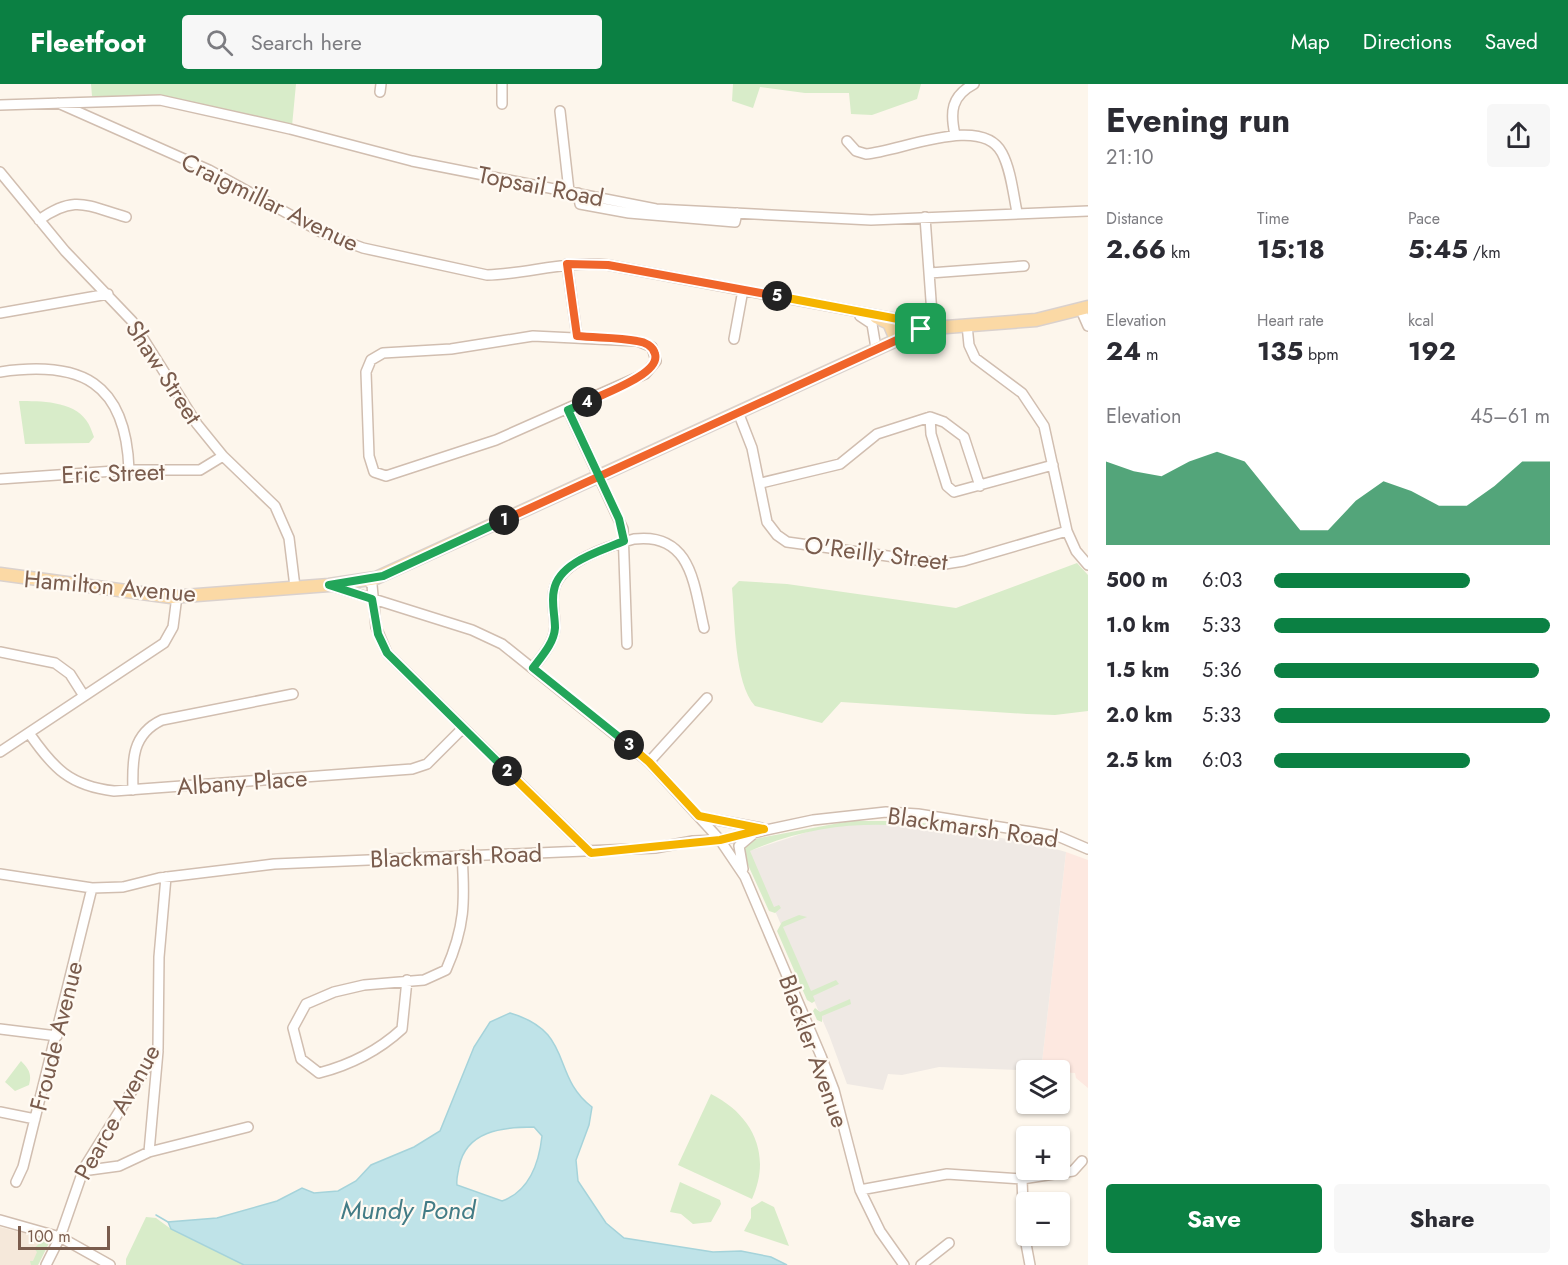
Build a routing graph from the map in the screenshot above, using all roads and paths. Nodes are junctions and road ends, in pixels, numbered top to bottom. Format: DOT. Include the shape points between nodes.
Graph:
graph roads {
  1 [pos="502,84"];
  2 [pos="974,84"];
  3 [pos="56,102"];
  4 [pos="502,104"];
  5 [pos="0,105"];
  6 [pos="560,111"];
  7 [pos="955,135"];
  8 [pos="847,141"];
  9 [pos="0,172"];
  10 [pos="4,184"];
  11 [pos="574,192"];
  12 [pos="1088,211"];
  13 [pos="1017,212"];
  14 [pos="126,217"];
  15 [pos="925,217"];
  16 [pos="39,220"];
  17 [pos="567,264"];
  18 [pos="1024,266"];
  19 [pos="930,273"];
  20 [pos="743,290"];
  21 [pos="108,294"];
  22 [pos="1084,308"];
  23 [pos="847,311"];
  24 [pos="0,313"];
  25 [pos="876,316"];
  26 [pos="967,326"];
  27 [pos="1088,326"];
  28 [pos="927,328"];
  29 [pos="577,336"];
  30 [pos="734,339"];
  31 [pos="896,339"];
  32 [pos="876,348"];
  33 [pos="0,372"];
  34 [pos="568,410"];
  35 [pos="738,412"];
  36 [pos="930,417"];
  37 [pos="223,456"];
  38 [pos="1053,465"];
  39 [pos="129,470"];
  40 [pos="599,476"];
  41 [pos="0,479"];
  42 [pos="761,483"];
  43 [pos="980,486"];
  44 [pos="1067,531"];
  45 [pos="624,541"];
  46 [pos="1088,565"];
  47 [pos="0,574"];
  48 [pos="367,580"];
  49 [pos="329,585"];
  50 [pos="296,587"];
  51 [pos="177,596"];
  52 [pos="372,599"];
  53 [pos="704,628"];
  54 [pos="627,644"];
  55 [pos="0,652"];
  56 [pos="533,668"];
  57 [pos="293,694"];
  58 [pos="84,696"];
  59 [pos="706,698"];
  60 [pos="463,728"];
  61 [pos="29,733"];
  62 [pos="0,752"];
  63 [pos="649,762"];
  64 [pos="133,790"];
  65 [pos="699,816"];
  66 [pos="764,829"];
  67 [pos="720,840"];
  68 [pos="698,841"];
  69 [pos="1088,849"];
  70 [pos="591,853"];
  71 [pos="462,855"];
  72 [pos="0,874"];
  73 [pos="166,877"];
  74 [pos="746,877"];
  75 [pos="92,888"];
  76 [pos="407,980"];
  77 [pos="0,1029"];
  78 [pos="57,1036"];
  79 [pos="158,1049"];
  80 [pos="0,1112"];
  81 [pos="35,1119"];
  82 [pos="248,1127"];
  83 [pos="148,1152"];
  84 [pos="1082,1161"];
  85 [pos="82,1171"];
  86 [pos="1070,1171"];
  87 [pos="1016,1179"];
  88 [pos="1022,1180"];
  89 [pos="16,1182"];
  90 [pos="860,1191"];
  91 [pos="0,1220"];
  92 [pos="60,1237"];
  93 [pos="949,1243"];
  94 [pos="46,1265"];
  95 [pos="110,1265"];
  96 [pos="904,1265"];
  97 [pos="921,1265"];
  98 [pos="1030,1265"];
  1 -- 4 [label="street"];
  2 -- 7 [label="street" via="952,106"];
  3 -- 5 [label="street, Topsail Road"];
  3 -- 11 [label="street, Topsail Road" via="160,100 412,161"];
  3 -- 17 [label="street, Craigmillar Avenue" via="208,170 323,233 363,248 487,275"];
  6 -- 11 [label="street"];
  7 -- 8 [label="street" via="866,154 859,153"];
  7 -- 13 [label="street" via="980,136 998,148 1008,170"];
  9 -- 10 [label="street, Shaw Street"];
  10 -- 16 [label="street, Shaw Street"];
  11 -- 15 [label="street" via="580,204 629,213 735,222 737,213 871,220"];
  12 -- 13 [label="street"];
  13 -- 15 [label="street"];
  14 -- 16 [label="street" via="71,203"];
  15 -- 19 [label="street"];
  16 -- 21 [label="street, Shaw Street"];
  17 -- 20 [label="street, Craigmillar Avenue" via="608,265"];
  17 -- 29 [label="street"];
  18 -- 19 [label="street"];
  19 -- 28 [label="street"];
  20 -- 23 [label="street, Craigmillar Avenue"];
  20 -- 30 [label="street"];
  21 -- 24 [label="street"];
  21 -- 37 [label="street, Shaw Street" via="132,321 197,424"];
  22 -- 26 [label="main road, Hamilton Avenue" via="1036,320"];
  22 -- 27 [label="street"];
  23 -- 25 [label="street, Craigmillar Avenue"];
  23 -- 32 [label="street, Craigmillar Avenue" via="872,324"];
  25 -- 28 [label="street, Craigmillar Avenue"];
  25 -- 31 [label="main road" via="889,323"];
  26 -- 28 [label="main road, Hamilton Avenue"];
  26 -- 38 [label="street" via="975,358 1015,386 1034,409 1044,426"];
  28 -- 31 [label="main road, Hamilton Avenue"];
  29 -- 34 [label="street" via="641,342 652,347 656,361 645,374"];
  29 -- 34 [label="street" via="533,336 375,357 366,372 370,468 382,477 393,474 496,440"];
  31 -- 32 [label="main road, Hamilton Avenue"];
  32 -- 35 [label="main road, Hamilton Avenue"];
  33 -- 39 [label="street" via="53,368 91,380 105,392 124,430"];
  34 -- 40 [label="street"];
  35 -- 40 [label="main road, Hamilton Avenue"];
  35 -- 42 [label="street, O'Reilly Street"];
  36 -- 42 [label="street" via="878,434 837,466"];
  36 -- 43 [label="street" via="964,437"];
  36 -- 43 [label="street" via="948,488 958,492"];
  37 -- 39 [label="street, Eric Street" via="200,470"];
  37 -- 50 [label="street, Shaw Street" via="253,482 280,514 289,538"];
  38 -- 43 [label="street"];
  38 -- 44 [label="street"];
  39 -- 41 [label="street, Eric Street"];
  40 -- 45 [label="street" via="619,519"];
  40 -- 48 [label="main road, Hamilton Avenue" via="391,573"];
  42 -- 44 [label="street, O'Reilly Street" via="770,527 782,539 798,544 945,564"];
  44 -- 46 [label="street"];
  45 -- 53 [label="street" via="652,539 683,556 690,567"];
  45 -- 54 [label="street"];
  45 -- 56 [label="street" via="577,562 560,578 554,591 552,642"];
  47 -- 51 [label="main road, Hamilton Avenue"];
  48 -- 49 [label="main road, Hamilton Avenue"];
  48 -- 52 [label="street" via="372,585"];
  49 -- 50 [label="main road, Hamilton Avenue"];
  49 -- 52 [label="street, Blackler Avenue"];
  50 -- 51 [label="main road, Hamilton Avenue"];
  51 -- 58 [label="street" via="173,627 164,643"];
  52 -- 56 [label="street, Blackler Avenue" via="487,636"];
  52 -- 60 [label="street" via="378,634 387,653"];
  55 -- 58 [label="street" via="55,663 70,674"];
  56 -- 63 [label="street, Blackler Avenue"];
  57 -- 64 [label="street" via="162,720 150,726 142,734 132,761"];
  58 -- 61 [label="street"];
  59 -- 63 [label="street"];
  60 -- 64 [label="street, Albany Place" via="427,764 412,769"];
  60 -- 70 [label="street"];
  61 -- 62 [label="street"];
  61 -- 64 [label="street, Albany Place" via="49,761 68,777 100,790"];
  63 -- 65 [label="street, Blackler Avenue"];
  65 -- 66 [label="street"];
  65 -- 67 [label="street, Blackler Avenue"];
  65 -- 68 [label="street" via="702,827"];
  66 -- 67 [label="street, Blackmarsh Road"];
  66 -- 69 [label="street, Blackmarsh Road" via="851,814 907,813 1060,837"];
  66 -- 74 [label="street" via="740,846"];
  67 -- 68 [label="street, Blackmarsh Road"];
  67 -- 74 [label="street, Blackler Avenue"];
  68 -- 70 [label="street, Blackmarsh Road"];
  70 -- 71 [label="street, Blackmarsh Road"];
  71 -- 73 [label="street, Blackmarsh Road" via="274,864"];
  71 -- 76 [label="street" via="465,906 457,946 446,970 424,980"];
  72 -- 75 [label="street, Blackmarsh Road"];
  73 -- 75 [label="street, Blackmarsh Road" via="123,887"];
  73 -- 79 [label="street, Pearce Avenue" via="159,957"];
  74 -- 90 [label="street, Blackler Avenue" via="824,1064"];
  75 -- 78 [label="street, Froude Avenue"];
  76 -- 76 [label="street" via="334,992 306,1004 292,1028 301,1059 319,1073 346,1066 390,1040 402,1029"];
  77 -- 78 [label="street"];
  78 -- 81 [label="street, Froude Avenue"];
  79 -- 83 [label="street"];
  79 -- 85 [label="street, Pearce Avenue"];
  80 -- 81 [label="street"];
  81 -- 89 [label="street, Froude Avenue"];
  82 -- 83 [label="street"];
  83 -- 85 [label="street" via="119,1166"];
  84 -- 86 [label="street"];
  85 -- 92 [label="street, Pearce Avenue"];
  87 -- 90 [label="street" via="946,1174"];
  88 -- 98 [label="street"];
  90 -- 96 [label="street, Blackler Avenue"];
  91 -- 92 [label="street"];
  92 -- 94 [label="street, Pearce Avenue"];
  92 -- 95 [label="street"];
  93 -- 97 [label="street"];
}
